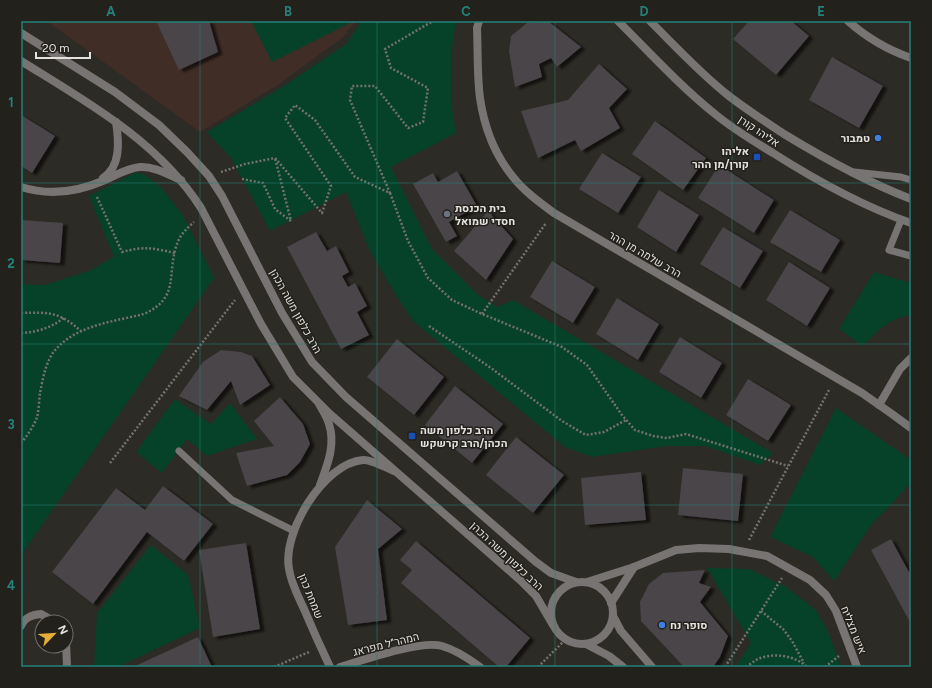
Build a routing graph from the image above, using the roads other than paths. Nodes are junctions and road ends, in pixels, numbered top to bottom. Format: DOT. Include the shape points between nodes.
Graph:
graph roads {
  1 [pos="479,21"];
  2 [pos="618,21"];
  3 [pos="650,21"];
  4 [pos="848,21"];
  5 [pos="21,33"];
  6 [pos="911,58"];
  7 [pos="21,61"];
  8 [pos="116,122"];
  9 [pos="851,172"];
  10 [pos="181,180"];
  11 [pos="911,180"];
  12 [pos="92,186"];
  13 [pos="21,187"];
  14 [pos="911,199"];
  15 [pos="901,220"];
  16 [pos="911,223"];
  17 [pos="911,256"];
  18 [pos="911,358"];
  19 [pos="319,404"];
  20 [pos="879,404"];
  21 [pos="911,428"];
  22 [pos="179,451"];
  23 [pos="395,471"];
  24 [pos="318,488"];
  25 [pos="294,531"];
  26 [pos="634,567"];
  27 [pos="576,582"];
  28 [pos="587,582"];
  29 [pos="611,603"];
  30 [pos="34,616"];
  31 [pos="613,616"];
  32 [pos="553,624"];
  33 [pos="21,626"];
  34 [pos="586,644"];
  35 [pos="66,654"];
  36 [pos="67,667"];
  37 [pos="330,667"];
  38 [pos="340,667"];
  39 [pos="480,667"];
  40 [pos="623,667"];
  41 [pos="652,667"];
  42 [pos="857,667"];
  1 -- 20 [label="street, הרב שלמה מן ההר" via="477,28 480,98 487,129 513,177 530,194 554,213"];
  2 -- 15 [label="street, אליהו קורן" via="693,95 736,129 802,172"];
  3 -- 9 [label="street, אליהו קורן" via="729,96 813,152"];
  4 -- 6 [label="street" via="874,41"];
  5 -- 27 [label="street, הרב כלפון משה הכהן" via="116,92 159,124 209,176 222,196 282,313 312,362 346,396 536,562 552,573"];
  7 -- 8 [label="street, הרב כלפון משה הכהן"];
  8 -- 10 [label="street, הרב כלפון משה הכהן" via="144,143"];
  8 -- 12 [label="street" via="119,141 117,157 109,174"];
  9 -- 11 [label="lane"];
  9 -- 14 [label="street, אליהו קורן"];
  10 -- 12 [label="street" via="155,169 140,167"];
  10 -- 19 [label="street, הרב כלפון משה הכהן" via="203,212 261,324 294,377"];
  12 -- 13 [label="street" via="53,192"];
  15 -- 16 [label="street, אליהו קורן"];
  15 -- 17 [label="lane" via="889,250"];
  18 -- 20 [label="street" via="900,369"];
  19 -- 23 [label="street, הרב כלפון משה הכהן"];
  19 -- 24 [label="street" via="329,425 331,438 330,456"];
  20 -- 21 [label="street, הרב שלמה מן ההר"];
  22 -- 25 [label="lane" via="232,500"];
  23 -- 24 [label="street" via="365,460 347,463"];
  23 -- 32 [label="street, הרב כלפון משה הכהן" via="520,580 536,596"];
  24 -- 25 [label="street, שמחת כהן"];
  25 -- 37 [label="street, שמחת כהן" via="288,551 288,569"];
  26 -- 28 [label="street, איש מצליח"];
  26 -- 29 [label="street"];
  26 -- 42 [label="street, איש מצליח" via="676,550 699,548 729,548 767,556 810,580 826,595 836,611"];
  27 -- 28 [label="street"];
  27 -- 32 [label="street" via="560,590 555,598 551,606"];
  28 -- 29 [label="street" via="602,589"];
  29 -- 31 [label="street"];
  30 -- 33 [label="street" via="24,620"];
  31 -- 34 [label="street" via="604,634"];
  31 -- 41 [label="street" via="621,631"];
  32 -- 34 [label="street" via="558,633 566,639"];
  34 -- 40 [label="street"];
  35 -- 36 [label="street"];
  38 -- 39 [label="street, המהר\"ל מפראג" via="423,645 441,645"];
}
